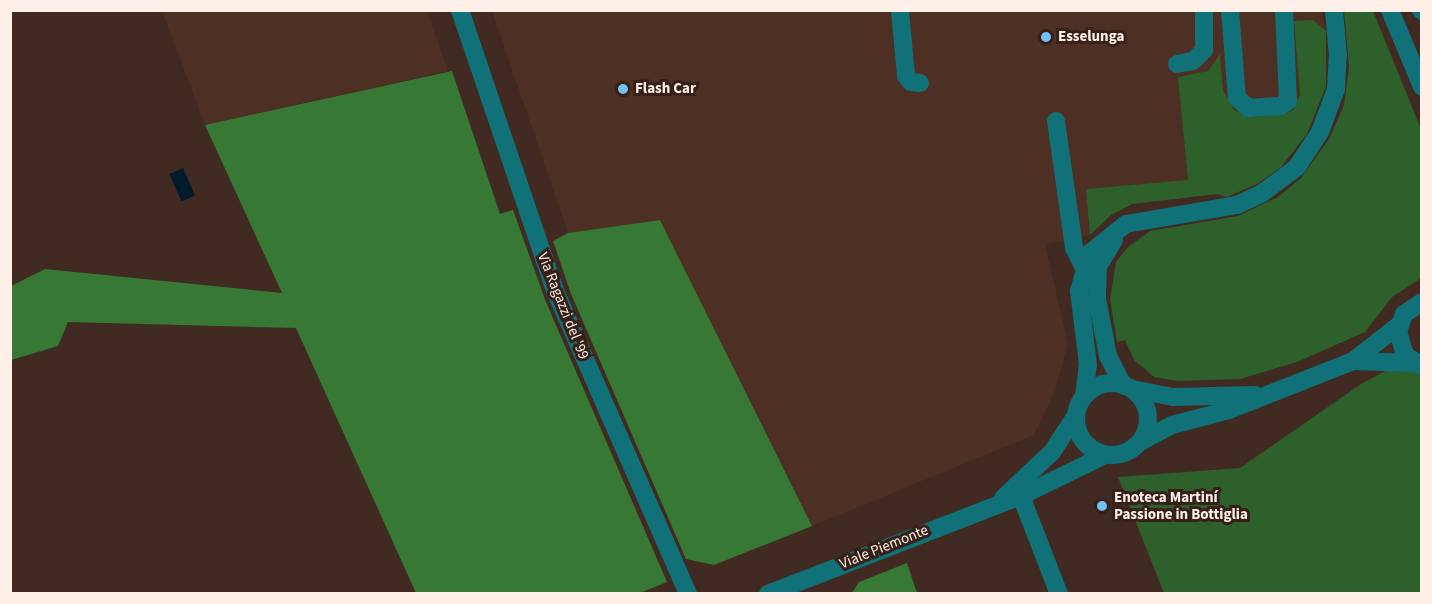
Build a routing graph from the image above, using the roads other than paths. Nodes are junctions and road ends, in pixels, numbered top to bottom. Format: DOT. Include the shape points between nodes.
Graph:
graph roads {
  1 [pos="460,10"];
  2 [pos="900,10"];
  3 [pos="1204,10"];
  4 [pos="1230,10"];
  5 [pos="1284,10"];
  6 [pos="1334,10"];
  7 [pos="1390,10"];
  8 [pos="1177,64"];
  9 [pos="920,83"];
  10 [pos="1422,87"];
  11 [pos="1056,121"];
  12 [pos="1146,219"];
  13 [pos="1083,266"];
  14 [pos="1422,302"];
  15 [pos="1399,325"];
  16 [pos="1353,361"];
  17 [pos="1418,364"];
  18 [pos="1127,387"];
  19 [pos="1266,395"];
  20 [pos="1084,396"];
  21 [pos="1075,417"];
  22 [pos="1140,442"];
  23 [pos="1105,455"];
  24 [pos="1021,496"];
  25 [pos="1000,501"];
  26 [pos="688,594"];
  27 [pos="768,594"];
  28 [pos="1059,594"];
  1 -- 26 [label="street, Via Ragazzi del '99" via="556,292"];
  2 -- 9 [label="street" via="906,76 911,82"];
  3 -- 8 [label="street" via="1204,50 1193,61"];
  4 -- 5 [label="street" via="1236,99 1249,108 1284,105 1289,99"];
  6 -- 12 [label="street" via="1336,89 1320,132 1297,167 1261,194 1237,205"];
  7 -- 10 [label="street"];
  11 -- 13 [label="street" via="1074,248"];
  12 -- 13 [label="street" via="1110,233"];
  12 -- 18 [label="street" via="1125,230 1108,247 1096,275 1108,356"];
  13 -- 20 [label="street" via="1079,301 1088,365"];
  14 -- 15 [label="street" via="1409,309"];
  15 -- 16 [label="street"];
  15 -- 17 [label="street" via="1401,350"];
  16 -- 17 [label="street"];
  16 -- 19 [label="street"];
  18 -- 19 [label="street" via="1173,397"];
  18 -- 20 [label="street" via="1101,385"];
  18 -- 22 [label="street" via="1148,415"];
  19 -- 22 [label="street" via="1229,410 1172,424"];
  20 -- 21 [label="street"];
  21 -- 23 [label="street" via="1080,437 1095,452"];
  21 -- 25 [label="street, Viale Piemonte" via="1052,452"];
  22 -- 23 [label="street" via="1125,453"];
  23 -- 24 [label="street, Viale Piemonte"];
  24 -- 25 [label="street, Viale Piemonte"];
  24 -- 28 [label="street"];
  25 -- 27 [label="street, Viale Piemonte"];
}
